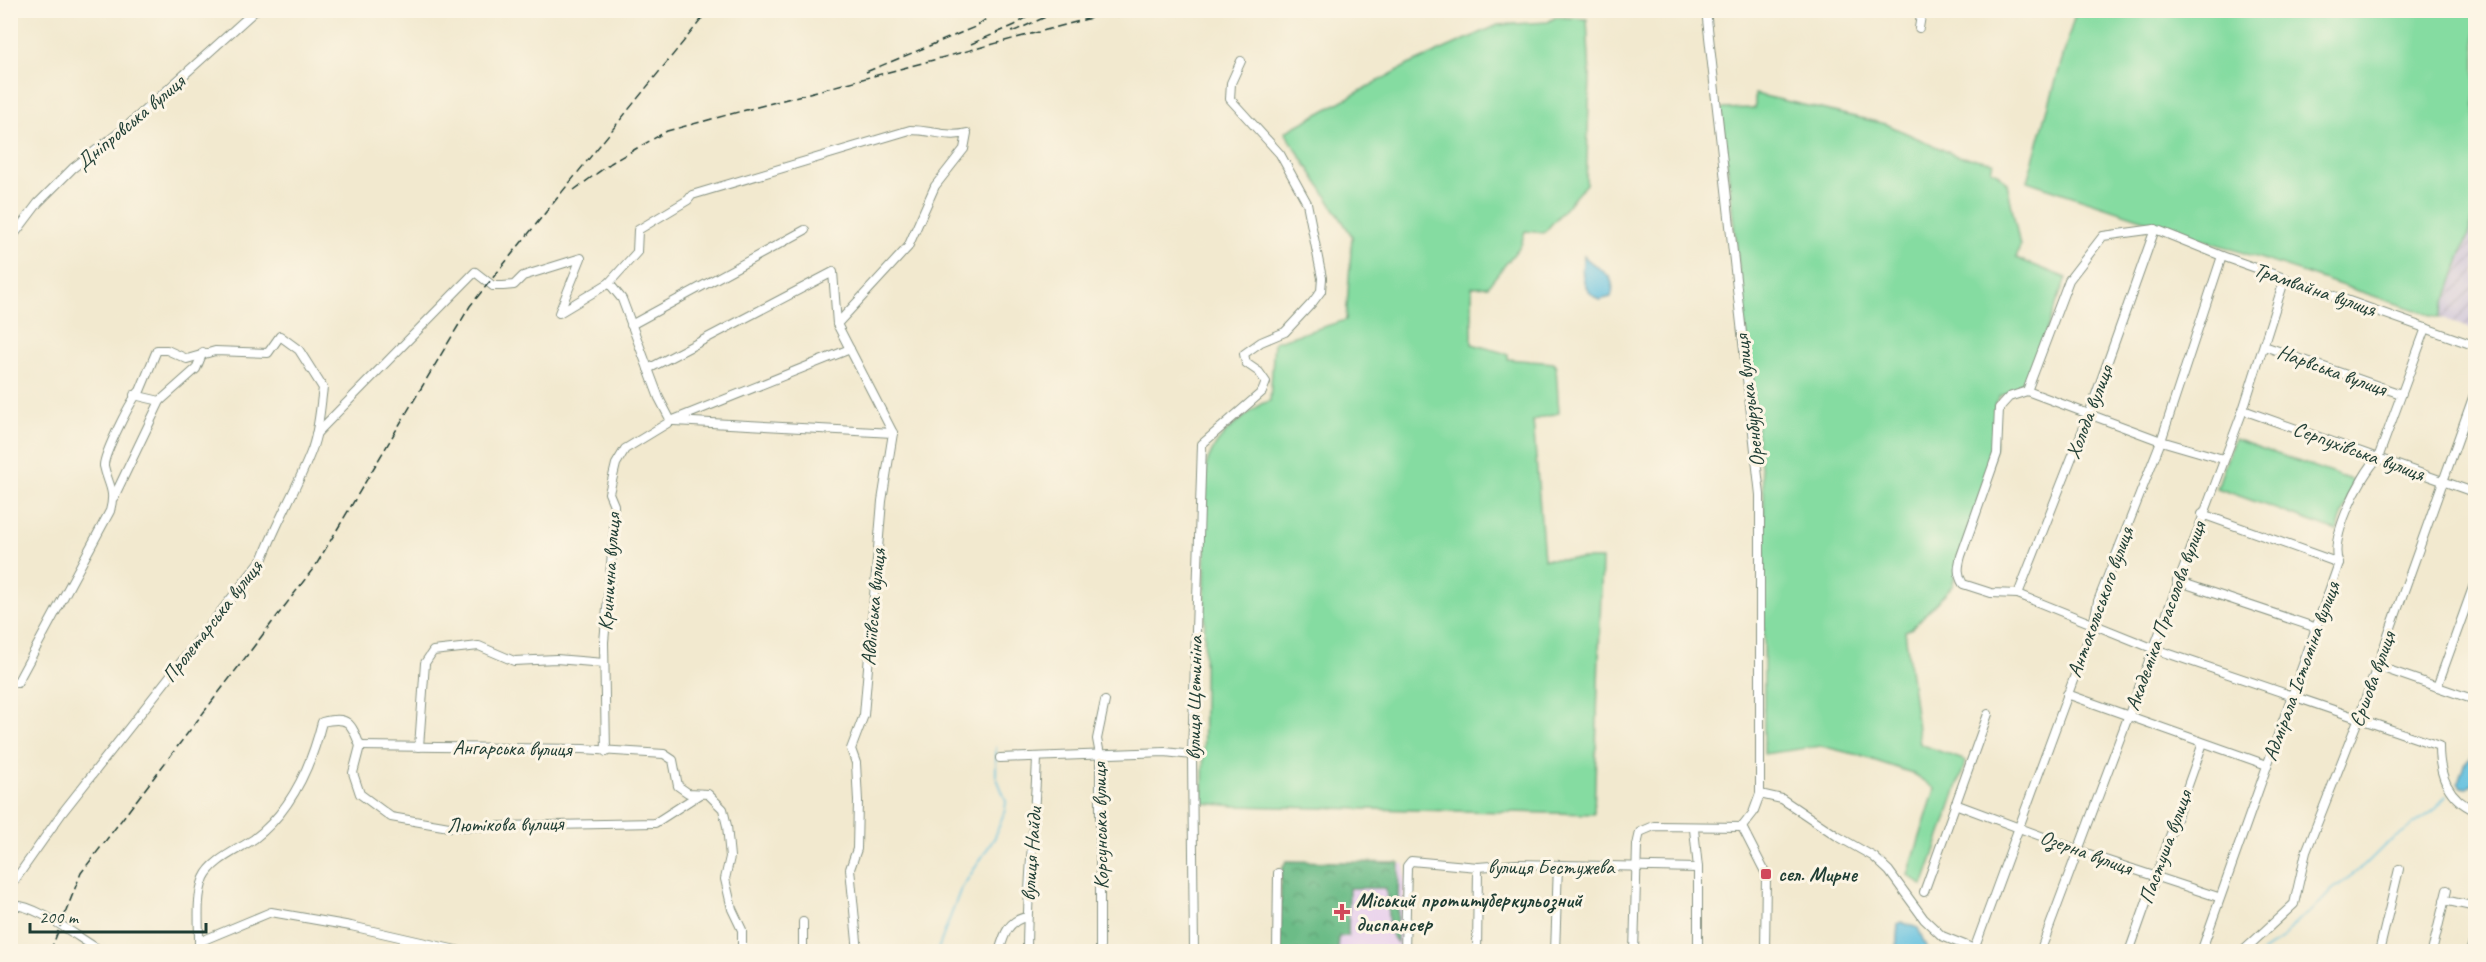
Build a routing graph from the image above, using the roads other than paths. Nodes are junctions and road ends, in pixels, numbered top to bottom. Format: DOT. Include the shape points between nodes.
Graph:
graph roads {
  1 [pos="256,10"];
  2 [pos="1706,10"];
  3 [pos="1922,10"];
  4 [pos="1919,28"];
  5 [pos="1240,61"];
  6 [pos="2155,229"];
  7 [pos="805,230"];
  8 [pos="10,240"];
  9 [pos="2222,256"];
  10 [pos="2285,278"];
  11 [pos="609,283"];
  12 [pos="837,324"];
  13 [pos="631,325"];
  14 [pos="2426,328"];
  15 [pos="2264,346"];
  16 [pos="2475,346"];
  17 [pos="850,349"];
  18 [pos="203,352"];
  19 [pos="648,369"];
  20 [pos="2475,389"];
  21 [pos="2027,391"];
  22 [pos="2401,394"];
  23 [pos="134,395"];
  24 [pos="160,400"];
  25 [pos="2243,410"];
  26 [pos="2089,414"];
  27 [pos="670,421"];
  28 [pos="893,433"];
  29 [pos="316,434"];
  30 [pos="2162,441"];
  31 [pos="2378,458"];
  32 [pos="2223,459"];
  33 [pos="2442,481"];
  34 [pos="2475,493"];
  35 [pos="114,497"];
  36 [pos="2202,514"];
  37 [pos="2339,563"];
  38 [pos="2475,579"];
  39 [pos="2177,581"];
  40 [pos="2018,594"];
  41 [pos="2093,626"];
  42 [pos="2317,628"];
  43 [pos="2152,648"];
  44 [pos="604,663"];
  45 [pos="2377,666"];
  46 [pos="10,681"];
  47 [pos="2437,687"];
  48 [pos="2067,694"];
  49 [pos="2292,697"];
  50 [pos="2475,700"];
  51 [pos="1105,701"];
  52 [pos="1988,714"];
  53 [pos="2127,717"];
  54 [pos="2358,720"];
  55 [pos="2203,743"];
  56 [pos="360,746"];
  57 [pos="420,747"];
  58 [pos="606,752"];
  59 [pos="1100,754"];
  60 [pos="1192,754"];
  61 [pos="1037,756"];
  62 [pos="1000,758"];
  63 [pos="2267,765"];
  64 [pos="700,794"];
  65 [pos="1760,794"];
  66 [pos="1955,804"];
  67 [pos="2475,812"];
  68 [pos="1742,827"];
  69 [pos="2018,827"];
  70 [pos="1694,829"];
  71 [pos="2079,850"];
  72 [pos="1558,866"];
  73 [pos="1478,867"];
  74 [pos="1636,867"];
  75 [pos="1698,868"];
  76 [pos="2399,869"];
  77 [pos="1278,873"];
  78 [pos="2154,876"];
  79 [pos="10,887"];
  80 [pos="2447,890"];
  81 [pos="1924,892"];
  82 [pos="2218,897"];
  83 [pos="2444,900"];
  84 [pos="10,906"];
  85 [pos="2475,907"];
  86 [pos="1027,917"];
  87 [pos="803,922"];
  88 [pos="2475,933"];
  89 [pos="199,947"];
  90 [pos="1978,949"];
  91 [pos="103,951"];
  92 [pos="465,951"];
  93 [pos="742,951"];
  94 [pos="803,951"];
  95 [pos="858,951"];
  96 [pos="999,951"];
  97 [pos="1027,951"];
  98 [pos="1101,951"];
  99 [pos="1194,951"];
  100 [pos="1276,951"];
  101 [pos="1405,951"];
  102 [pos="1477,951"];
  103 [pos="1555,951"];
  104 [pos="1634,951"];
  105 [pos="1698,951"];
  106 [pos="1765,951"];
  107 [pos="2040,951"];
  108 [pos="2129,951"];
  109 [pos="2201,951"];
  110 [pos="2242,951"];
  111 [pos="2379,951"];
  112 [pos="2432,951"];
  113 [pos="2470,951"];
  1 -- 8 [label="street, Дніпровська вулиця" via="140,115 73,168 38,203"];
  2 -- 65 [label="street, Оренбурзька вулиця" via="1760,495"];
  3 -- 4 [label="street"];
  5 -- 60 [label="street, вулиця Щетиніна" via="1230,83 1230,99 1280,154 1307,203 1322,278 1321,291 1285,332 1244,354 1246,363 1266,382 1262,392 1202,444"];
  6 -- 9 [label="street, Трамвайна вулиця"];
  6 -- 21 [label="street" via="2103,236 2069,280"];
  6 -- 26 [label="street, Холода вулиця"];
  7 -- 13 [label="street"];
  9 -- 10 [label="street, Трамвайна вулиця"];
  9 -- 30 [label="street, Антокольського вулиця"];
  10 -- 14 [label="street, Трамвайна вулиця"];
  10 -- 15 [label="street, Академіка Прасолова вулиця"];
  11 -- 12 [label="street" via="637,252 638,230 692,195 910,130 929,130 953,137 968,133 964,149 935,186 908,247"];
  11 -- 13 [label="street" via="622,299"];
  11 -- 29 [label="street" via="559,313 581,258 523,276 514,285 493,286 475,272"];
  12 -- 17 [label="street"];
  12 -- 19 [label="street" via="833,272"];
  13 -- 19 [label="street"];
  14 -- 16 [label="street, Трамвайна вулиця"];
  14 -- 22 [label="street, Адмірала Істоміна вулиця"];
  15 -- 22 [label="street, Нарвська вулиця"];
  15 -- 25 [label="street, Академіка Прасолова вулиця"];
  17 -- 27 [label="street, Кринична вулиця"];
  17 -- 28 [label="street"];
  18 -- 23 [label="street" via="187,359 157,350 140,391"];
  18 -- 24 [label="street" via="196,369"];
  18 -- 29 [label="street, Пролетарська вулиця" via="268,353 280,336 299,350 323,388"];
  19 -- 27 [label="street"];
  20 -- 33 [label="street, Єршова вулиця"];
  21 -- 26 [label="street"];
  21 -- 40 [label="street" via="2009,397 2000,408 1997,454 1958,567 1963,584 1991,593"];
  22 -- 31 [label="street, Адмірала Істоміна вулиця"];
  23 -- 24 [label="street"];
  23 -- 35 [label="street" via="105,457"];
  24 -- 35 [label="street"];
  25 -- 31 [label="street, Серпухівська вулиця"];
  25 -- 32 [label="street, Академіка Прасолова вулиця"];
  26 -- 30 [label="street"];
  26 -- 40 [label="street, Холода вулиця"];
  27 -- 28 [label="street"];
  27 -- 44 [label="street, Кринична вулиця" via="625,449 616,464 609,493 614,505 614,531"];
  28 -- 95 [label="street, Авдіївська вулиця" via="882,501 864,715 851,749 856,763 858,801 857,849 850,869"];
  29 -- 79 [label="street, Пролетарська вулиця" via="263,558 76,795"];
  30 -- 32 [label="street"];
  30 -- 41 [label="street, Антокольського вулиця" via="2098,601"];
  31 -- 33 [label="street, Серпухівська вулиця"];
  31 -- 37 [label="street, Адмірала Істоміна вулиця" via="2366,471 2347,512 2335,550"];
  32 -- 36 [label="street, Академіка Прасолова вулиця"];
  33 -- 34 [label="street, Серпухівська вулиця"];
  33 -- 45 [label="street, Єршова вулиця"];
  35 -- 46 [label="street" via="17,683"];
  36 -- 37 [label="street"];
  36 -- 39 [label="street, Академіка Прасолова вулиця"];
  37 -- 42 [label="street, Адмірала Істоміна вулиця"];
  38 -- 47 [label="street"];
  39 -- 42 [label="street"];
  39 -- 43 [label="street, Академіка Прасолова вулиця"];
  40 -- 41 [label="street"];
  41 -- 43 [label="street"];
  41 -- 48 [label="street, Антокольського вулиця"];
  42 -- 49 [label="street, Адмірала Істоміна вулиця"];
  43 -- 49 [label="street"];
  43 -- 53 [label="street, Академіка Прасолова вулиця"];
  44 -- 57 [label="street" via="514,661 479,645 433,651 425,663"];
  44 -- 58 [label="street, Кринична вулиця"];
  45 -- 47 [label="street"];
  45 -- 54 [label="street, Єршова вулиця"];
  47 -- 50 [label="street"];
  48 -- 53 [label="street"];
  48 -- 69 [label="street, Антокольського вулиця"];
  49 -- 54 [label="street"];
  49 -- 63 [label="street, Адмірала Істоміна вулиця"];
  51 -- 59 [label="street, Корсунська вулиця" via="1097,739"];
  52 -- 66 [label="street"];
  53 -- 55 [label="street"];
  53 -- 71 [label="street, Академіка Прасолова вулиця"];
  54 -- 67 [label="street" via="2439,746 2446,787"];
  54 -- 110 [label="street, Єршова вулиця" via="2306,852 2294,904"];
  55 -- 63 [label="street"];
  55 -- 78 [label="street, Пастуша вулиця"];
  56 -- 57 [label="street, Ангарська вулиця"];
  56 -- 64 [label="street, Лютікова вулиця" via="353,773 360,794 391,816 449,827 655,823"];
  56 -- 89 [label="street" via="353,726 343,720 322,722 311,760 286,806 256,838 210,869 204,878"];
  57 -- 58 [label="street, Ангарська вулиця"];
  58 -- 64 [label="street, Ангарська вулиця" via="664,754 673,760 678,786 688,793"];
  59 -- 60 [label="street"];
  59 -- 61 [label="street"];
  59 -- 98 [label="street, Корсунська вулиця"];
  60 -- 99 [label="street, вулиця Щетиніна"];
  61 -- 62 [label="street"];
  61 -- 86 [label="street, вулиця Найди"];
  63 -- 82 [label="street, Адмірала Істоміна вулиця"];
  64 -- 93 [label="street" via="708,794 723,809 730,857 726,879 732,909 742,930"];
  65 -- 68 [label="street" via="1754,813"];
  65 -- 90 [label="street" via="1782,799 1874,857 1942,936"];
  66 -- 69 [label="street, Озерна вулиця"];
  66 -- 81 [label="street"];
  68 -- 70 [label="street"];
  68 -- 106 [label="street" via="1766,874"];
  69 -- 71 [label="street, Озерна вулиця"];
  69 -- 90 [label="street, Антокольського вулиця"];
  70 -- 74 [label="street" via="1644,828 1638,838"];
  70 -- 75 [label="street"];
  71 -- 78 [label="street, Озерна вулиця"];
  71 -- 107 [label="street, Академіка Прасолова вулиця"];
  72 -- 73 [label="street, вулиця Бестужева"];
  72 -- 74 [label="street, вулиця Бестужева"];
  72 -- 103 [label="street"];
  73 -- 101 [label="street, вулиця Бестужева" via="1415,861 1407,866"];
  73 -- 102 [label="street"];
  74 -- 75 [label="street, вулиця Бестужева"];
  74 -- 104 [label="street"];
  75 -- 105 [label="street"];
  76 -- 111 [label="street"];
  77 -- 100 [label="street"];
  78 -- 82 [label="street, Озерна вулиця"];
  78 -- 108 [label="street, Пастуша вулиця"];
  80 -- 83 [label="street"];
  82 -- 109 [label="street, Адмірала Істоміна вулиця"];
  83 -- 85 [label="street"];
  83 -- 112 [label="street"];
  84 -- 91 [label="street" via="18,904 39,913"];
  86 -- 96 [label="street" via="1013,921"];
  86 -- 97 [label="street, вулиця Найди"];
  87 -- 94 [label="street"];
  88 -- 113 [label="street"];
  89 -- 92 [label="street" via="271,912"];
}
